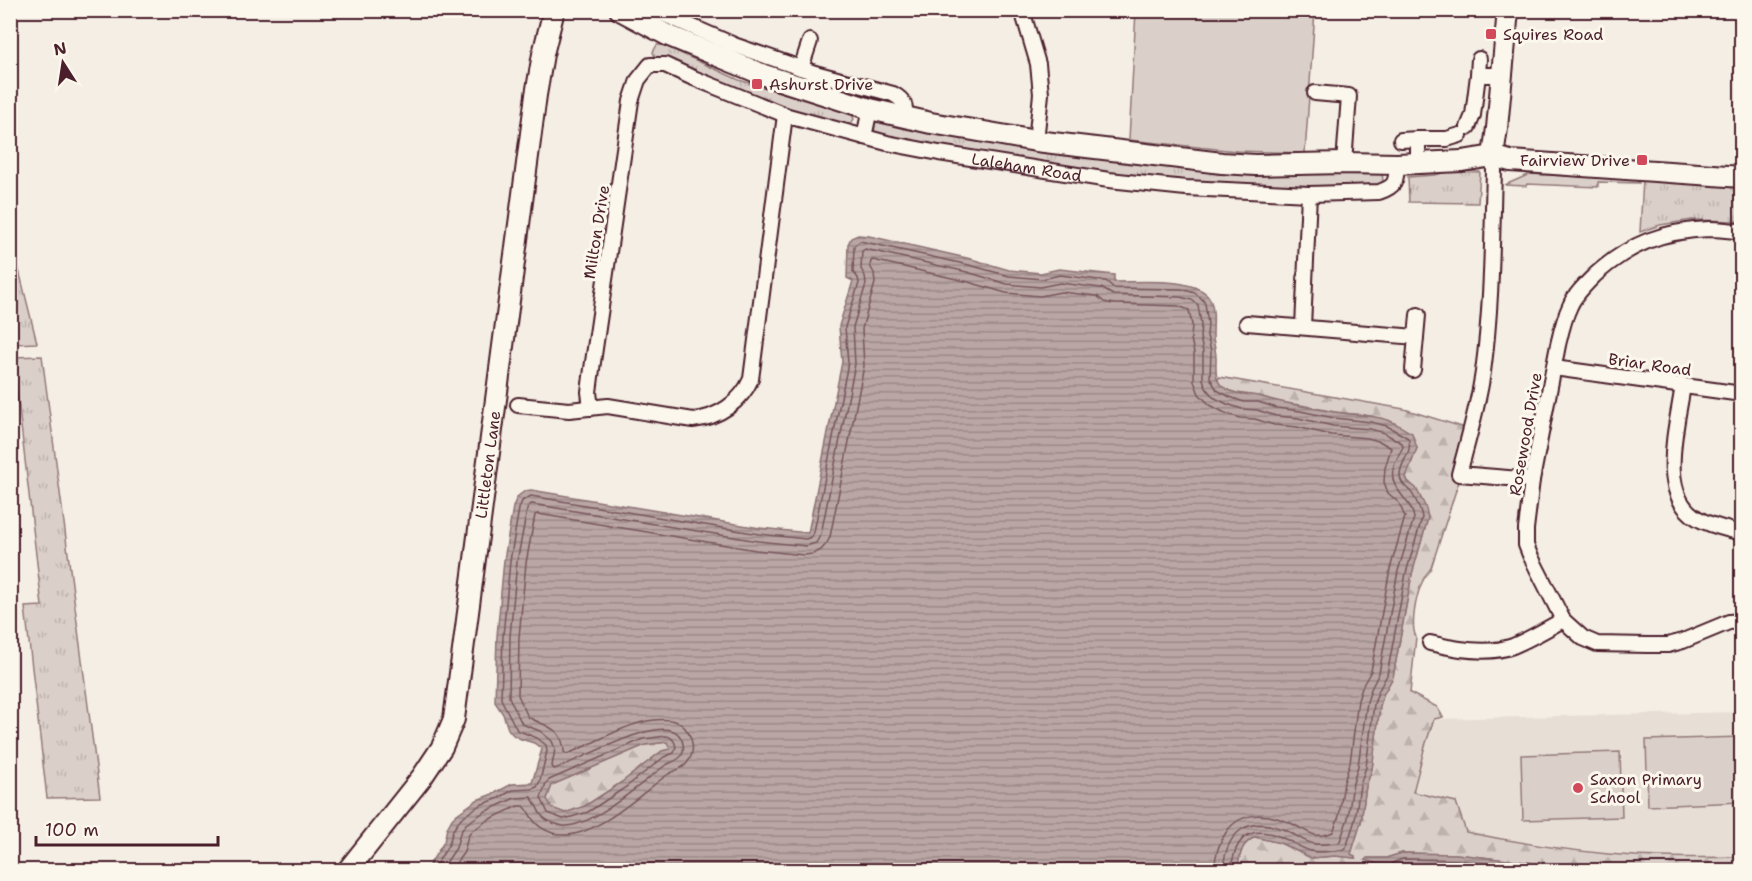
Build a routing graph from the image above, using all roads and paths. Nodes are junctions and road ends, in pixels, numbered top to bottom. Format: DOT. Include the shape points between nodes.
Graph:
graph roads {
  1 [pos="620,10"];
  2 [pos="654,10"];
  3 [pos="1022,10"];
  4 [pos="1508,10"];
  5 [pos="556,15"];
  6 [pos="810,41"];
  7 [pos="1479,59"];
  8 [pos="650,65"];
  9 [pos="801,68"];
  10 [pos="1478,75"];
  11 [pos="1502,75"];
  12 [pos="1315,93"];
  13 [pos="870,109"];
  14 [pos="784,115"];
  15 [pos="905,117"];
  16 [pos="864,137"];
  17 [pos="1418,139"];
  18 [pos="1401,140"];
  19 [pos="1036,141"];
  20 [pos="1493,156"];
  21 [pos="1344,163"];
  22 [pos="1418,163"];
  23 [pos="1396,164"];
  24 [pos="1742,177"];
  25 [pos="1309,194"];
  26 [pos="1742,231"];
  27 [pos="1418,315"];
  28 [pos="1247,323"];
  29 [pos="1303,327"];
  30 [pos="1416,337"];
  31 [pos="1554,368"];
  32 [pos="1413,370"];
  33 [pos="1683,385"];
  34 [pos="1742,394"];
  35 [pos="518,405"];
  36 [pos="591,408"];
  37 [pos="1532,480"];
  38 [pos="1742,533"];
  39 [pos="1563,621"];
  40 [pos="1742,621"];
  41 [pos="1430,643"];
  42 [pos="348,870"];
  1 -- 13 [label="main road, Laleham Road" via="743,67"];
  2 -- 9 [label="street" via="734,45"];
  3 -- 19 [label="street" via="1038,64 1041,94"];
  4 -- 11 [label="main road"];
  5 -- 42 [label="main road, Littleton Lane" via="543,54 536,95 454,719 442,747 422,777"];
  6 -- 9 [label="street"];
  7 -- 10 [label="street"];
  8 -- 14 [label="street, Laleham Road" via="665,65"];
  8 -- 36 [label="street, Milton Drive" via="638,80 631,101 592,369"];
  9 -- 15 [label="street" via="902,98"];
  10 -- 11 [label="street"];
  10 -- 17 [label="street" via="1473,115 1464,131 1447,139"];
  11 -- 20 [label="main road"];
  12 -- 21 [label="street" via="1349,96"];
  13 -- 15 [label="main road, Laleham Road"];
  13 -- 16 [label="street"];
  14 -- 16 [label="street, Laleham Road"];
  14 -- 36 [label="street" via="748,386 729,407 704,419 608,406"];
  15 -- 19 [label="main road, Laleham Road"];
  16 -- 25 [label="street, Laleham Road" via="1109,180"];
  17 -- 18 [label="street"];
  17 -- 22 [label="street"];
  19 -- 21 [label="main road, Laleham Road" via="1222,163"];
  20 -- 22 [label="main road, Laleham Road"];
  20 -- 24 [label="main road, Laleham Road" via="1529,163"];
  20 -- 37 [label="street" via="1491,272 1483,370 1459,474"];
  21 -- 23 [label="main road, Laleham Road"];
  22 -- 23 [label="main road, Laleham Road"];
  23 -- 25 [label="street, Laleham Road" via="1394,185 1379,192"];
  25 -- 29 [label="street"];
  26 -- 31 [label="street, Rosewood Drive" via="1712,229 1664,235 1609,263 1571,303"];
  27 -- 30 [label="street"];
  28 -- 29 [label="street"];
  29 -- 30 [label="street"];
  30 -- 32 [label="street"];
  31 -- 33 [label="street, Briar Road"];
  31 -- 37 [label="street, Rosewood Drive"];
  33 -- 34 [label="street, Briar Road"];
  33 -- 38 [label="street" via="1672,471 1678,498 1695,517"];
  35 -- 36 [label="street"];
  37 -- 39 [label="street, Rosewood Drive" via="1526,545"];
  39 -- 40 [label="street" via="1597,644 1668,645 1729,622"];
  39 -- 41 [label="street" via="1502,649 1459,649"];
}
